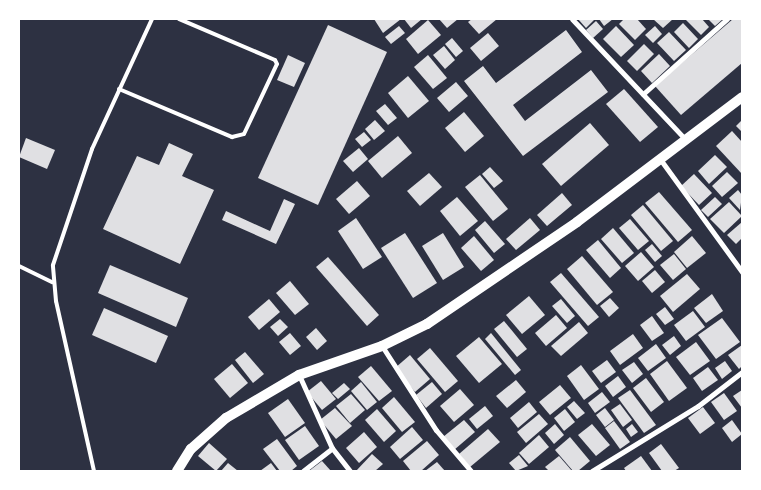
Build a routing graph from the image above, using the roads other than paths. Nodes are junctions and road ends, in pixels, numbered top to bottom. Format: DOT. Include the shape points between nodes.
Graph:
graph roads {
  1 [pos="152,19"];
  2 [pos="179,19"];
  3 [pos="572,19"];
  4 [pos="727,19"];
  5 [pos="120,89"];
  6 [pos="643,94"];
  7 [pos="742,96"];
  8 [pos="684,138"];
  9 [pos="660,159"];
  10 [pos="19,266"];
  11 [pos="742,272"];
  12 [pos="52,282"];
  13 [pos="382,346"];
  14 [pos="742,372"];
  15 [pos="299,375"];
  16 [pos="332,448"];
  17 [pos="94,471"];
  18 [pos="177,471"];
  19 [pos="303,471"];
  20 [pos="350,471"];
  21 [pos="471,471"];
  22 [pos="592,471"];
  1 -- 5 [label="lane"];
  2 -- 5 [label="lane" via="275,60 277,64 244,134 232,137"];
  3 -- 6 [label="street"];
  4 -- 6 [label="street"];
  5 -- 12 [label="lane" via="92,149 67,218 53,265"];
  6 -- 8 [label="street"];
  7 -- 8 [label="main road"];
  8 -- 9 [label="main road"];
  9 -- 11 [label="street"];
  9 -- 13 [label="main road" via="488,286 427,324"];
  10 -- 12 [label="lane"];
  12 -- 17 [label="lane"];
  13 -- 15 [label="main road"];
  13 -- 21 [label="street" via="433,425"];
  14 -- 22 [label="street" via="691,410"];
  15 -- 16 [label="street"];
  15 -- 18 [label="main road" via="226,418 190,449"];
  16 -- 19 [label="street"];
  16 -- 20 [label="street"];
}
